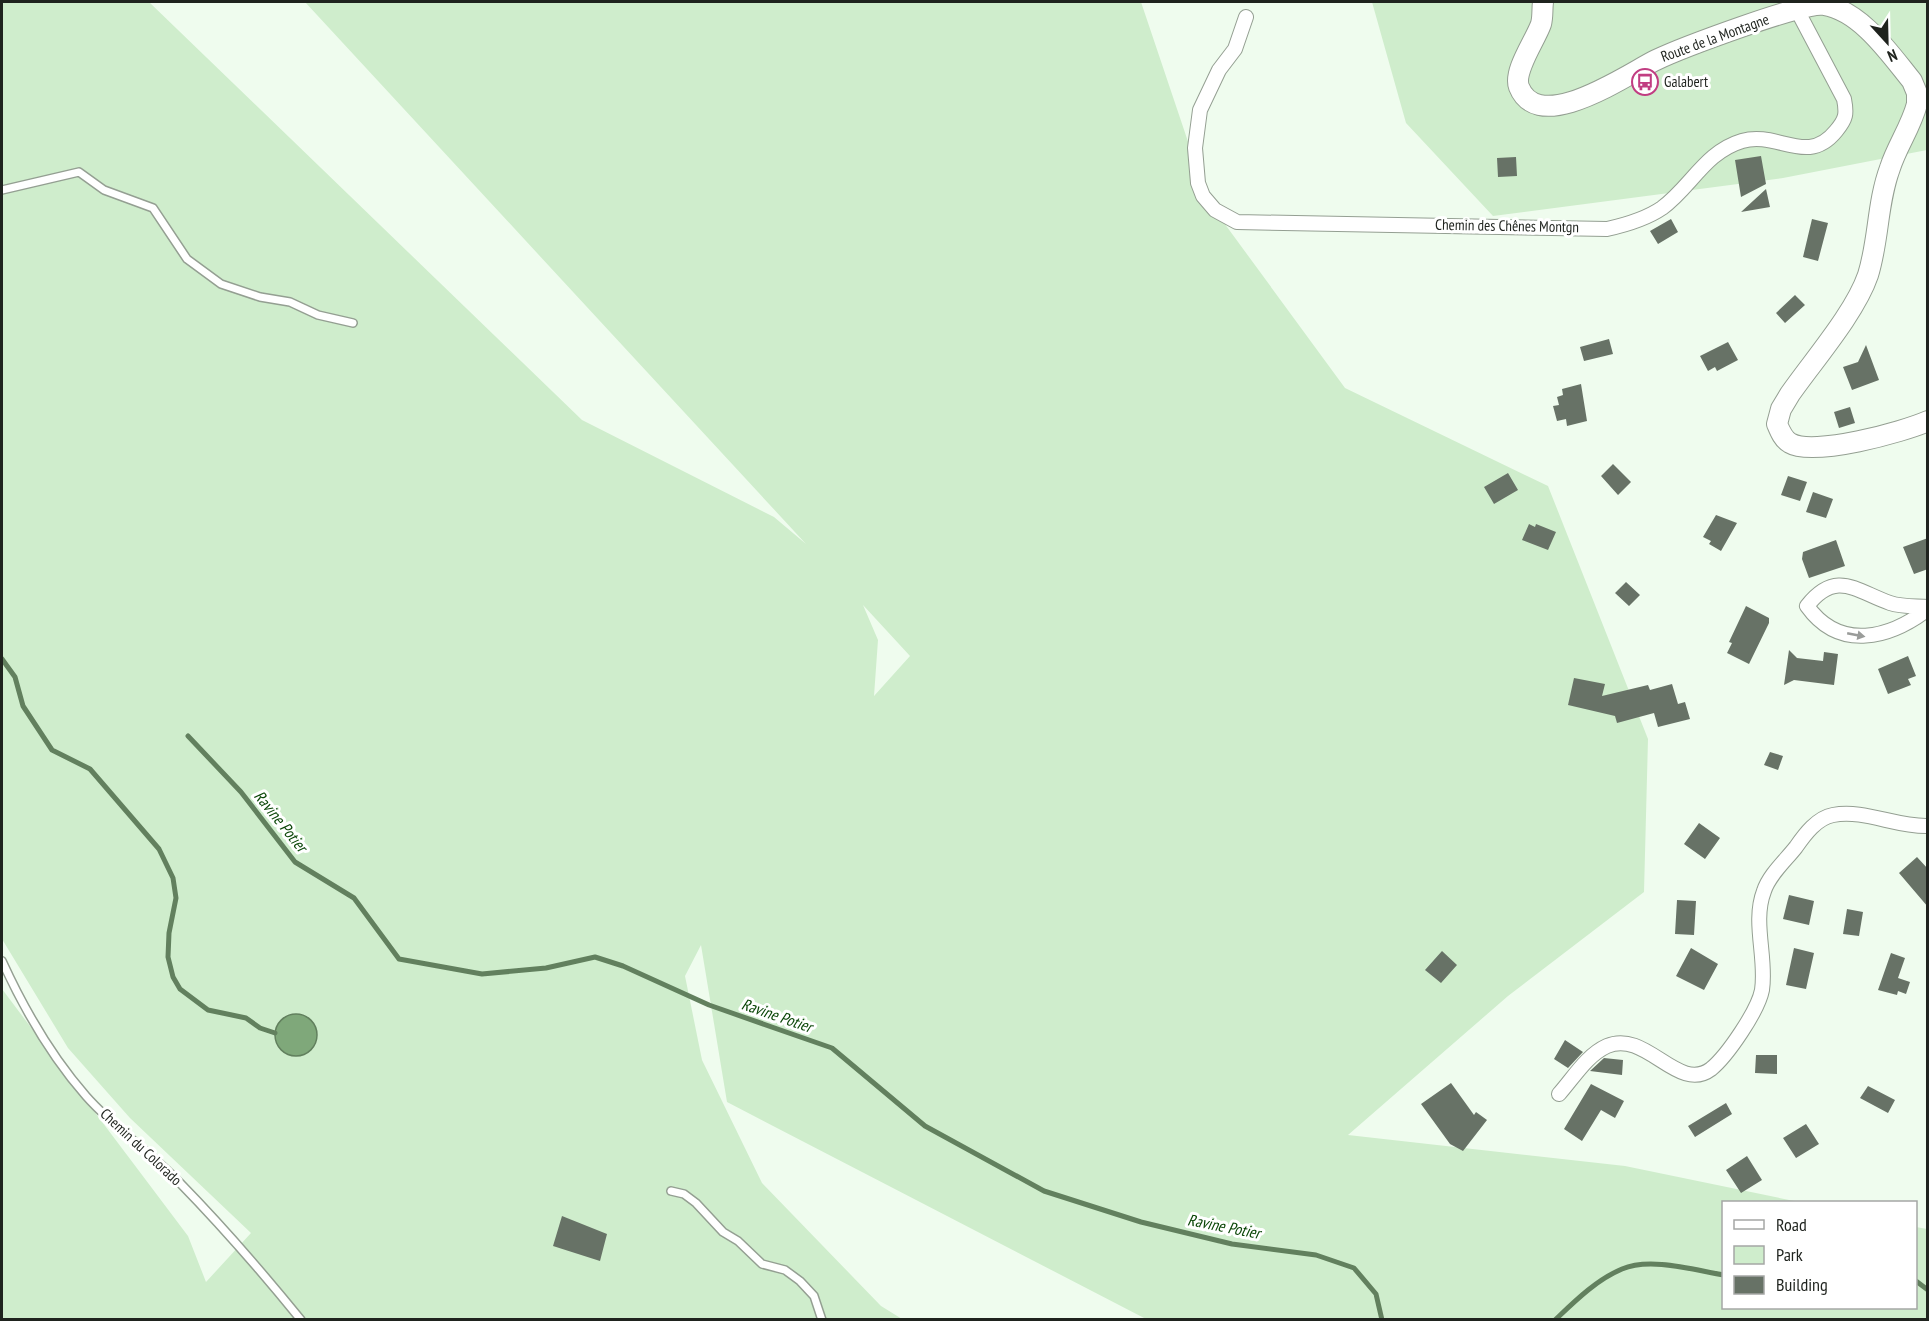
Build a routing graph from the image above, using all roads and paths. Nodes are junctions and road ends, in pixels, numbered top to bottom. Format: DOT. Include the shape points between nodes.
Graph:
graph roads {
  1 [pos="1543,2"];
  2 [pos="1796,8"];
  3 [pos="1246,17"];
  4 [pos="2,190"];
  5 [pos="353,323"];
  6 [pos="1928,421"];
  7 [pos="1928,608"];
  8 [pos="1928,826"];
  9 [pos="2,961"];
  10 [pos="1560,1094"];
  11 [pos="671,1191"];
  12 [pos="301,1320"];
  13 [pos="822,1320"];
  1 -- 2 [label="main road, Route de la Montagne" via="1541,22 1518,72 1519,87 1530,100 1546,107 1601,92 1657,59"];
  2 -- 3 [label="street, Chemin des Chênes Montgn" via="1844,99 1845,121 1829,140 1805,148 1766,139 1732,144 1708,160 1663,208 1607,229 1237,222 1215,210 1198,183 1200,110 1219,70 1235,49"];
  2 -- 6 [label="main road, Route de la Montagne" via="1823,4 1859,21 1912,81 1917,104 1890,167 1879,205 1875,250 1867,277 1790,394 1777,424 1781,435 1791,444 1807,447 1844,445"];
  4 -- 5 [label="lane" via="70,172 87,175 104,190 153,208 187,259 221,284"];
  7 -- 7 [label="street, one-way" via="1890,603 1847,585 1819,591 1807,606 1830,626 1869,637 1910,623"];
  8 -- 10 [label="street" via="1833,815 1819,821 1803,837 1764,889 1760,921 1762,990 1750,1020 1711,1069 1697,1075 1684,1073 1634,1044 1619,1042 1591,1057"];
  9 -- 12 [label="lane, Chemin du Colorado" via="48,1048 87,1097 178,1180 246,1252"];
  11 -- 13 [label="lane" via="696,1203 762,1264 785,1270 800,1281 814,1296"];
}
